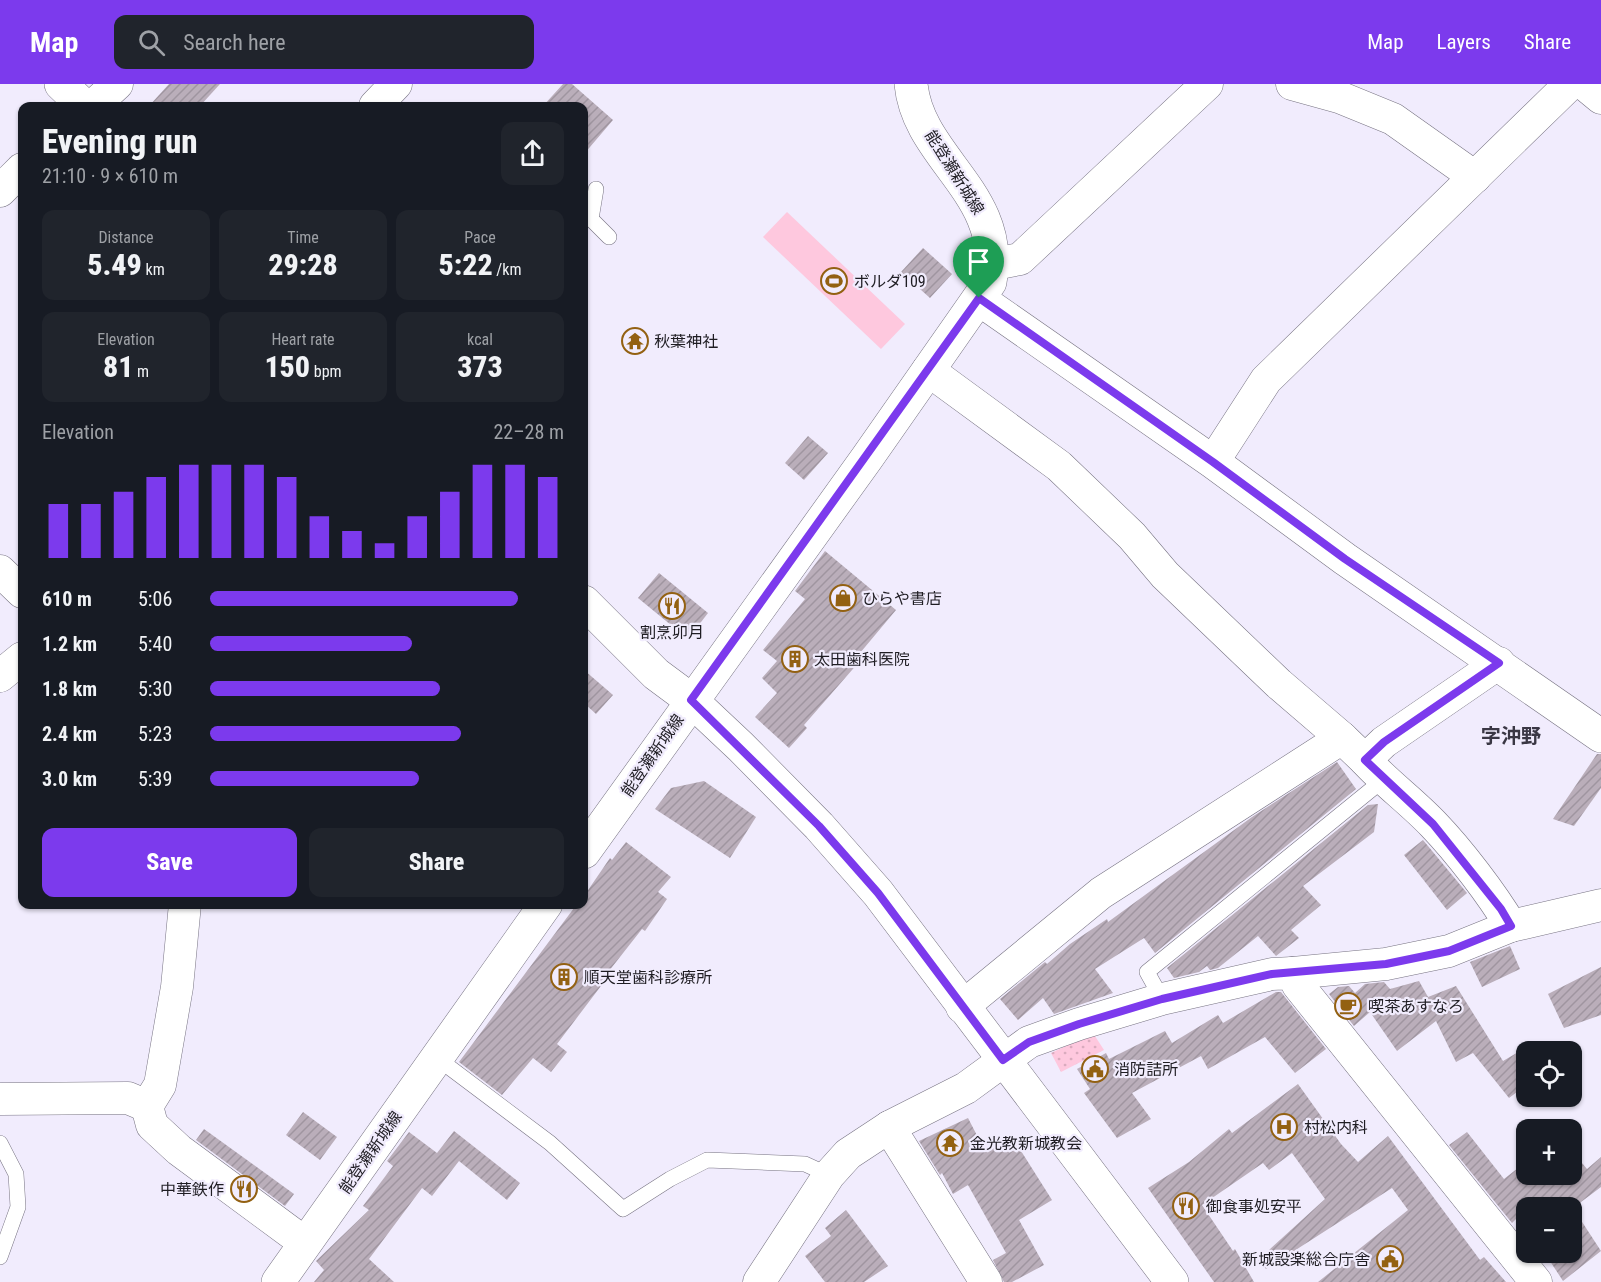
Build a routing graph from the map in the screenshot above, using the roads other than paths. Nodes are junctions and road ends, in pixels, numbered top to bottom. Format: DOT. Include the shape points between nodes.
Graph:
graph roads {
  1 [pos="61,84"];
  2 [pos="117,84"];
  3 [pos="396,84"];
  4 [pos="911,84"];
  5 [pos="1207,84"];
  6 [pos="1292,84"];
  7 [pos="1570,84"];
  8 [pos="1584,84"];
  9 [pos="1601,98"];
  10 [pos="80,102"];
  11 [pos="97,102"];
  12 [pos="379,102"];
  13 [pos="18,173"];
  14 [pos="1476,177"];
  15 [pos="596,189"];
  16 [pos="0,191"];
  17 [pos="588,216"];
  18 [pos="588,220"];
  19 [pos="609,237"];
  20 [pos="994,264"];
  21 [pos="979,298"];
  22 [pos="928,370"];
  23 [pos="1213,462"];
  24 [pos="0,571"];
  25 [pos="18,588"];
  26 [pos="588,606"];
  27 [pos="18,661"];
  28 [pos="1499,663"];
  29 [pos="0,676"];
  30 [pos="691,700"];
  31 [pos="1601,736"];
  32 [pos="1342,738"];
  33 [pos="1374,770"];
  34 [pos="588,846"];
  35 [pos="1601,905"];
  36 [pos="185,909"];
  37 [pos="542,909"];
  38 [pos="1511,926"];
  39 [pos="1293,973"];
  40 [pos="1162,999"];
  41 [pos="962,1007"];
  42 [pos="436,1058"];
  43 [pos="1003,1060"];
  44 [pos="0,1099"];
  45 [pos="147,1106"];
  46 [pos="889,1127"];
  47 [pos="0,1143"];
  48 [pos="829,1175"];
  49 [pos="305,1243"];
  50 [pos="0,1257"];
  51 [pos="278,1282"];
  52 [pos="759,1282"];
  53 [pos="986,1282"];
  54 [pos="1172,1282"];
  55 [pos="1536,1282"];
  1 -- 10 [label="street"];
  2 -- 11 [label="street"];
  3 -- 12 [label="street"];
  4 -- 20 [label="street, 能登瀬新城線" via="913,100 931,135 977,202 992,237"];
  5 -- 20 [label="street" via="1020,259"];
  6 -- 14 [label="street" via="1339,97 1393,119"];
  7 -- 14 [label="street"];
  8 -- 9 [label="street"];
  13 -- 16 [label="street"];
  14 -- 23 [label="street" via="1266,380"];
  15 -- 17 [label="lane"];
  18 -- 19 [label="lane"];
  20 -- 21 [label="street, 能登瀬新城線" via="990,282"];
  21 -- 22 [label="street, 能登瀬新城線"];
  21 -- 23 [label="street"];
  22 -- 30 [label="street, 能登瀬新城線"];
  22 -- 32 [label="street" via="1059,466 1132,536 1164,575"];
  23 -- 28 [label="street" via="1345,559"];
  24 -- 25 [label="street"];
  26 -- 30 [label="street" via="656,674"];
  27 -- 29 [label="street"];
  28 -- 31 [label="street"];
  28 -- 33 [label="street" via="1384,742"];
  30 -- 34 [label="street, 能登瀬新城線"];
  30 -- 41 [label="street" via="811,818 878,893"];
  32 -- 33 [label="street"];
  32 -- 41 [label="street" via="1101,894"];
  33 -- 38 [label="street" via="1433,824"];
  33 -- 40 [label="lane" via="1147,972"];
  35 -- 38 [label="street"];
  36 -- 45 [label="street" via="177,987 160,1085"];
  37 -- 42 [label="street, 能登瀬新城線"];
  38 -- 39 [label="street" via="1449,951 1386,964"];
  39 -- 40 [label="street" via="1272,974"];
  39 -- 55 [label="street" via="1298,985"];
  40 -- 43 [label="street" via="1029,1042"];
  41 -- 43 [label="street"];
  42 -- 48 [label="lane" via="550,1143 623,1209 707,1160 805,1164"];
  42 -- 49 [label="street, 能登瀬新城線"];
  43 -- 46 [label="street" via="966,1088"];
  43 -- 54 [label="street"];
  44 -- 45 [label="street" via="128,1098"];
  45 -- 49 [label="street" via="152,1125 179,1150"];
  46 -- 48 [label="street" via="848,1154"];
  46 -- 53 [label="street"];
  47 -- 50 [label="lane" via="16,1174 18,1207"];
  48 -- 52 [label="street"];
  49 -- 51 [label="street, 能登瀬新城線"];
}
